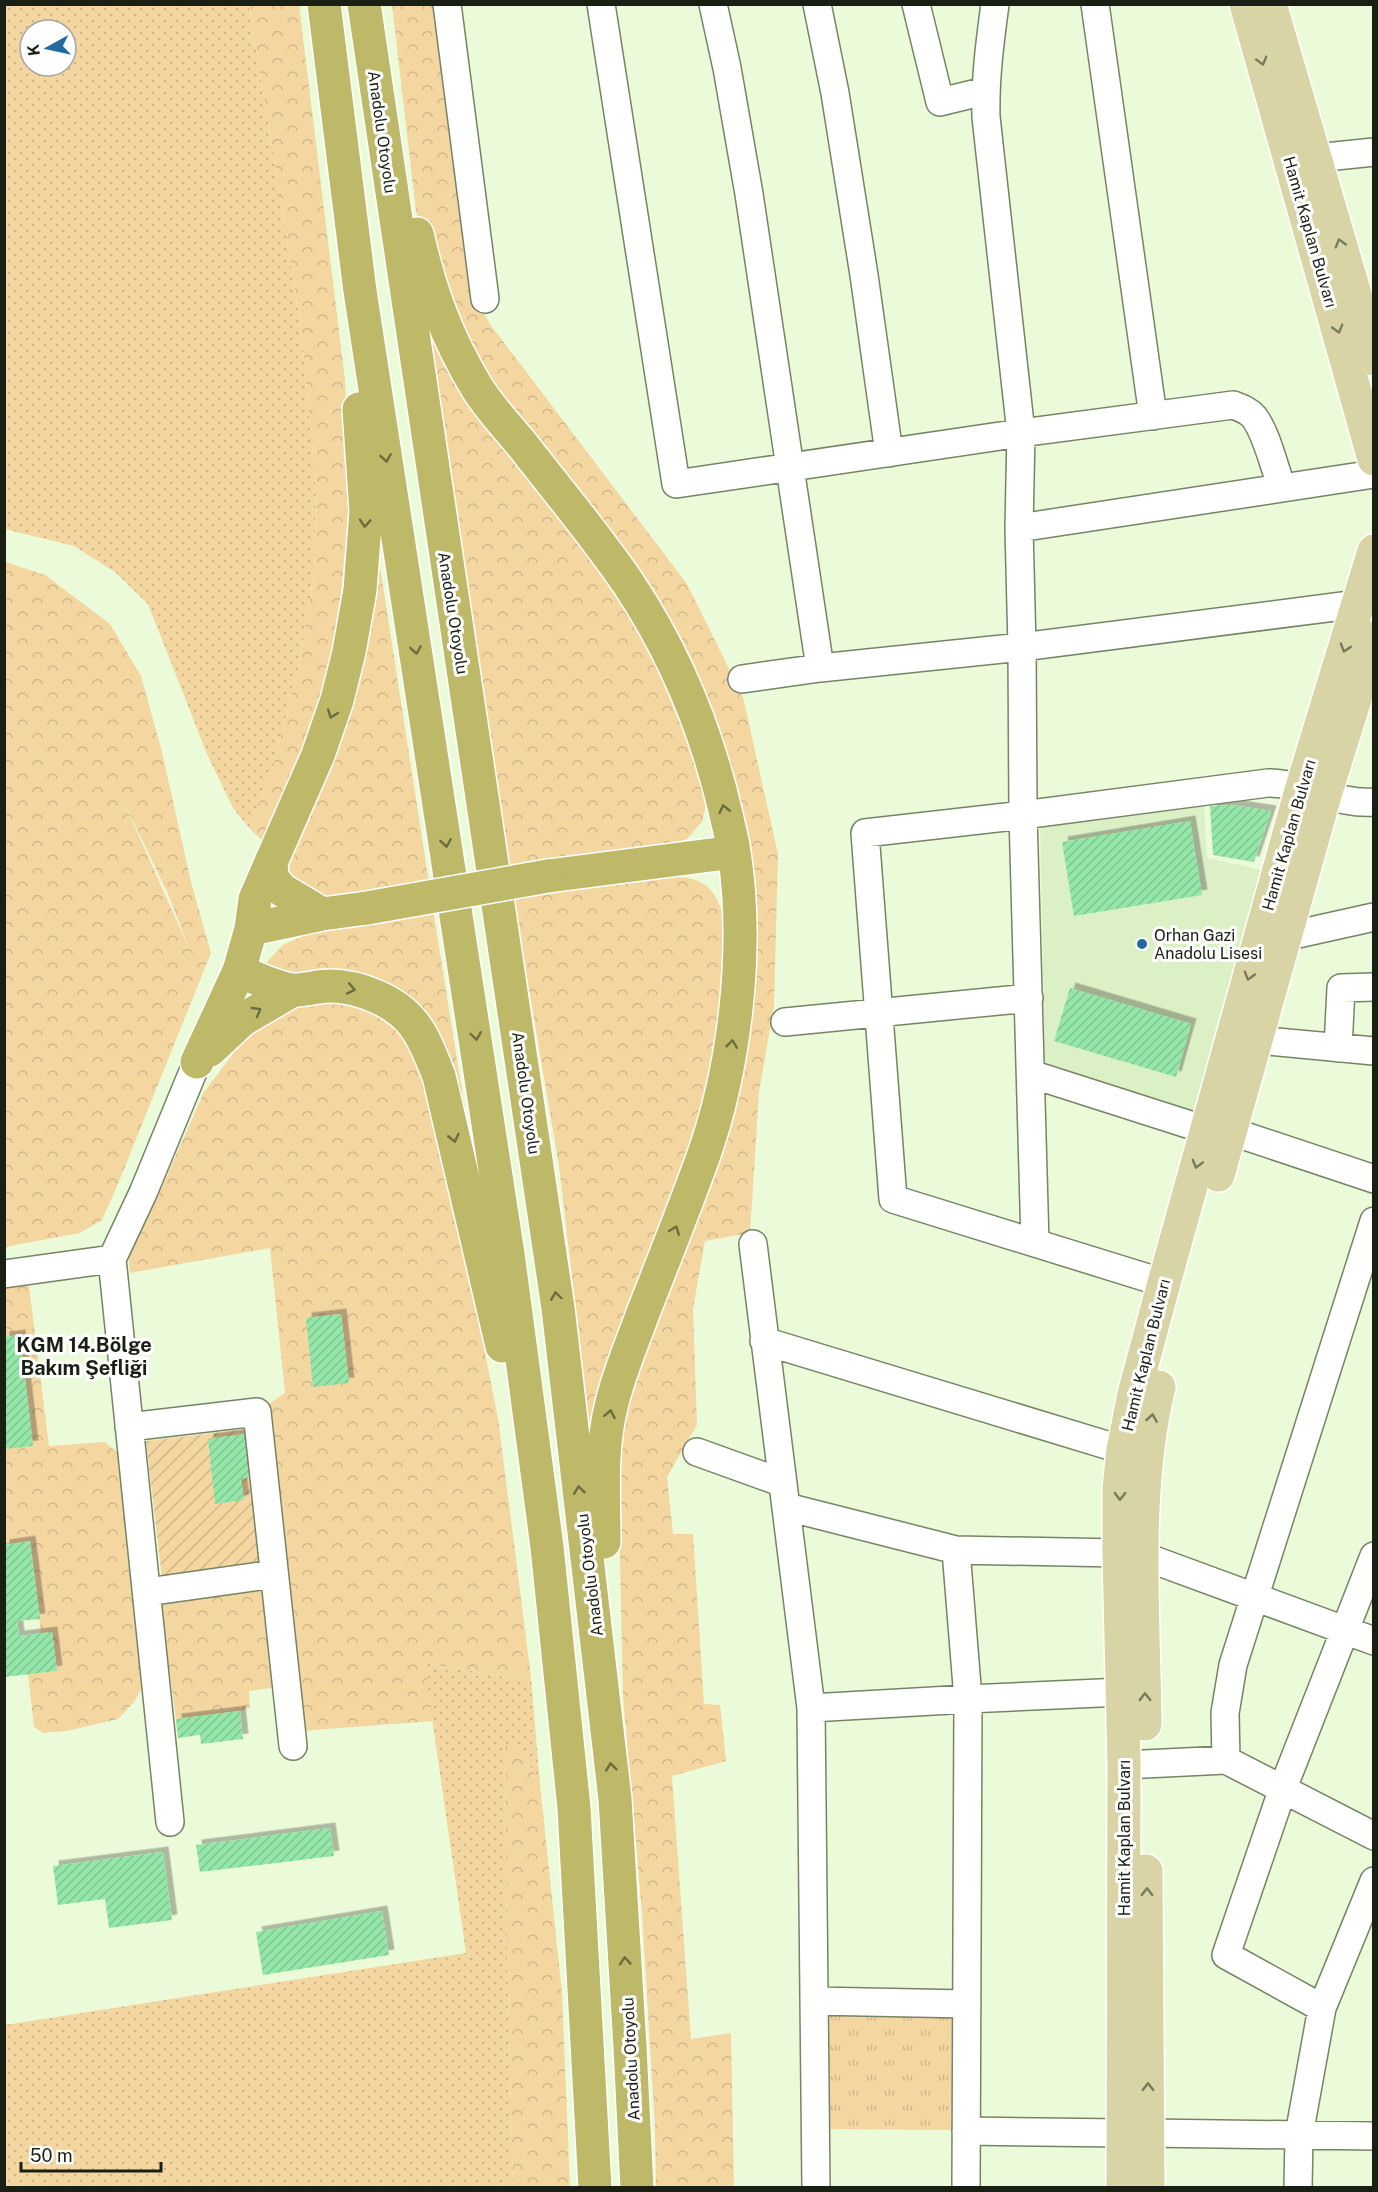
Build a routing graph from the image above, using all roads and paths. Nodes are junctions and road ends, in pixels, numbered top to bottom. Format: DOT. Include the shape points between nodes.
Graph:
graph roads {
  1 [pos="319,4"];
  2 [pos="324,4"];
  3 [pos="364,4"];
  4 [pos="447,4"];
  5 [pos="602,4"];
  6 [pos="713,4"];
  7 [pos="817,4"];
  8 [pos="916,4"];
  9 [pos="995,4"];
  10 [pos="1095,4"];
  11 [pos="1246,4"];
  12 [pos="1270,4"];
  13 [pos="370,46"];
  14 [pos="985,91"];
  15 [pos="1374,152"];
  16 [pos="1316,158"];
  17 [pos="485,299"];
  18 [pos="1374,359"];
  19 [pos="1153,416"];
  20 [pos="1369,424"];
  21 [pos="1021,433"];
  22 [pos="889,453"];
  23 [pos="1374,459"];
  24 [pos="790,467"];
  25 [pos="1374,474"];
  26 [pos="1282,488"];
  27 [pos="1019,528"];
  28 [pos="1374,552"];
  29 [pos="1358,604"];
  30 [pos="1374,638"];
  31 [pos="1022,647"];
  32 [pos="820,668"];
  33 [pos="742,679"];
  34 [pos="1313,791"];
  35 [pos="1374,802"];
  36 [pos="1023,815"];
  37 [pos="734,852"];
  38 [pos="271,863"];
  39 [pos="322,914"];
  40 [pos="1374,917"];
  41 [pos="251,929"];
  42 [pos="1284,937"];
  43 [pos="239,971"];
  44 [pos="1374,987"];
  45 [pos="293,990"];
  46 [pos="1029,998"];
  47 [pos="879,1012"];
  48 [pos="785,1022"];
  49 [pos="1256,1040"];
  50 [pos="1338,1048"];
  51 [pos="1374,1051"];
  52 [pos="197,1062"];
  53 [pos="1031,1074"];
  54 [pos="1218,1131"];
  55 [pos="1374,1179"];
  56 [pos="1374,1221"];
  57 [pos="1035,1243"];
  58 [pos="753,1244"];
  59 [pos="111,1259"];
  60 [pos="4,1274"];
  61 [pos="1164,1282"];
  62 [pos="764,1341"];
  63 [pos="129,1427"];
  64 [pos="1123,1450"];
  65 [pos="697,1452"];
  66 [pos="785,1495"];
  67 [pos="547,1547"];
  68 [pos="956,1550"];
  69 [pos="1131,1555"];
  70 [pos="1374,1556"];
  71 [pos="274,1574"];
  72 [pos="147,1592"];
  73 [pos="1254,1598"];
  74 [pos="1346,1631"];
  75 [pos="1374,1641"];
  76 [pos="1122,1692"];
  77 [pos="969,1698"];
  78 [pos="605,1702"];
  79 [pos="812,1708"];
  80 [pos="292,1746"];
  81 [pos="1226,1760"];
  82 [pos="1135,1765"];
  83 [pos="1283,1788"];
  84 [pos="170,1822"];
  85 [pos="1374,1836"];
  86 [pos="1374,1881"];
  87 [pos="815,2001"];
  88 [pos="967,2004"];
  89 [pos="1322,2008"];
  90 [pos="966,2131"];
  91 [pos="1136,2133"];
  92 [pos="1299,2135"];
  93 [pos="1374,2136"];
  94 [pos="595,2187"];
  95 [pos="637,2187"];
  96 [pos="816,2187"];
  97 [pos="966,2187"];
  98 [pos="1123,2187"];
  99 [pos="1148,2187"];
  100 [pos="1298,2187"];
  1 -- 38 [label="highway, one-way" via="366,511 360,590 338,700"];
  2 -- 67 [label="highway, one-way" via="360,291 508,1254"];
  3 -- 13 [label="highway, Anadolu Otoyolu"];
  4 -- 17 [label="street"];
  5 -- 24 [label="street" via="676,484"];
  6 -- 24 [label="street" via="749,194"];
  7 -- 22 [label="street" via="839,116"];
  8 -- 14 [label="street" via="940,102"];
  9 -- 14 [label="street"];
  10 -- 19 [label="street"];
  11 -- 20 [label="main road, Hamit Kaplan Bulvarı, one-way"];
  12 -- 16 [label="main road, Hamit Kaplan Bulvarı"];
  37 -- 13 [label="highway, one-way" via="704,732 660,636 590,531 478,390 444,324 429,287"];
  78 -- 13 [label="highway, Anadolu Otoyolu, one-way" via="556,1297"];
  14 -- 21 [label="street"];
  15 -- 16 [label="street"];
  18 -- 16 [label="main road, Hamit Kaplan Bulvarı, one-way"];
  19 -- 21 [label="street"];
  19 -- 26 [label="street" via="1233,405 1245,409 1260,428"];
  20 -- 23 [label="main road, Hamit Kaplan Bulvarı"];
  21 -- 22 [label="street"];
  21 -- 27 [label="street"];
  22 -- 24 [label="street"];
  24 -- 32 [label="street"];
  25 -- 26 [label="street"];
  26 -- 27 [label="street"];
  27 -- 31 [label="street"];
  28 -- 29 [label="main road, Hamit Kaplan Bulvarı"];
  29 -- 31 [label="street"];
  29 -- 34 [label="main road, Hamit Kaplan Bulvarı, one-way"];
  30 -- 34 [label="main road, Hamit Kaplan Bulvarı"];
  31 -- 32 [label="street"];
  31 -- 36 [label="street"];
  32 -- 33 [label="street"];
  34 -- 35 [label="street" via="1352,802"];
  34 -- 36 [label="street" via="1268,783"];
  34 -- 42 [label="main road, Hamit Kaplan Bulvarı"];
  34 -- 54 [label="main road, Hamit Kaplan Bulvarı, one-way"];
  36 -- 46 [label="street"];
  36 -- 47 [label="street" via="865,833"];
  37 -- 39 [label="highway, bridge" via="548,876"];
  78 -- 37 [label="highway, one-way" via="605,1439 621,1371 703,1159 729,1067 739,959"];
  38 -- 39 [label="highway" via="272,878 282,890"];
  38 -- 41 [label="highway" via="255,899"];
  39 -- 41 [label="highway"];
  40 -- 42 [label="street"];
  41 -- 43 [label="highway"];
  42 -- 49 [label="main road, Hamit Kaplan Bulvarı"];
  43 -- 45 [label="highway"];
  43 -- 52 [label="highway"];
  44 -- 50 [label="street" via="1341,988"];
  52 -- 45 [label="highway, one-way" via="242,1020"];
  45 -- 67 [label="highway, one-way" via="329,986 375,996 397,1008 414,1024 427,1045 447,1108"];
  46 -- 47 [label="street"];
  46 -- 53 [label="street"];
  47 -- 48 [label="street"];
  47 -- 57 [label="street" via="893,1199"];
  49 -- 50 [label="street"];
  49 -- 54 [label="main road, Hamit Kaplan Bulvarı"];
  50 -- 51 [label="street"];
  52 -- 59 [label="street" via="143,1194"];
  53 -- 54 [label="street"];
  53 -- 57 [label="street"];
  54 -- 55 [label="street"];
  54 -- 61 [label="main road, Hamit Kaplan Bulvarı, one-way"];
  69 -- 54 [label="main road, Hamit Kaplan Bulvarı, one-way" via="1154,1407"];
  56 -- 73 [label="street"];
  57 -- 61 [label="street"];
  58 -- 62 [label="street"];
  59 -- 60 [label="street"];
  59 -- 63 [label="street"];
  61 -- 64 [label="main road, Hamit Kaplan Bulvarı"];
  62 -- 64 [label="street"];
  62 -- 66 [label="street"];
  63 -- 71 [label="street" via="257,1412"];
  63 -- 72 [label="street"];
  64 -- 69 [label="main road, Hamit Kaplan Bulvarı, one-way" via="1119,1489"];
  65 -- 66 [label="street"];
  66 -- 68 [label="street"];
  66 -- 79 [label="street"];
  67 -- 94 [label="highway" via="574,1808"];
  68 -- 69 [label="street"];
  68 -- 77 [label="street"];
  69 -- 73 [label="street"];
  69 -- 76 [label="main road, Hamit Kaplan Bulvarı"];
  82 -- 69 [label="main road, Hamit Kaplan Bulvarı, one-way"];
  70 -- 74 [label="street"];
  71 -- 72 [label="street"];
  71 -- 80 [label="street"];
  72 -- 84 [label="street"];
  73 -- 74 [label="street"];
  73 -- 81 [label="street" via="1228,1691"];
  74 -- 75 [label="street"];
  74 -- 83 [label="street"];
  76 -- 77 [label="street"];
  76 -- 82 [label="main road, Hamit Kaplan Bulvarı"];
  77 -- 79 [label="street"];
  77 -- 88 [label="street"];
  95 -- 78 [label="highway, Anadolu Otoyolu, one-way" via="615,1799"];
  79 -- 87 [label="street"];
  81 -- 82 [label="street"];
  81 -- 83 [label="street"];
  82 -- 91 [label="main road, Hamit Kaplan Bulvarı"];
  83 -- 85 [label="street"];
  83 -- 89 [label="street" via="1226,1955"];
  86 -- 89 [label="street"];
  87 -- 88 [label="street"];
  87 -- 96 [label="street"];
  88 -- 90 [label="street"];
  89 -- 92 [label="street"];
  90 -- 91 [label="street"];
  90 -- 97 [label="street"];
  91 -- 92 [label="street"];
  91 -- 98 [label="main road, Hamit Kaplan Bulvarı"];
  91 -- 99 [label="main road, Hamit Kaplan Bulvarı"];
  92 -- 93 [label="street"];
  92 -- 100 [label="street"];
}
